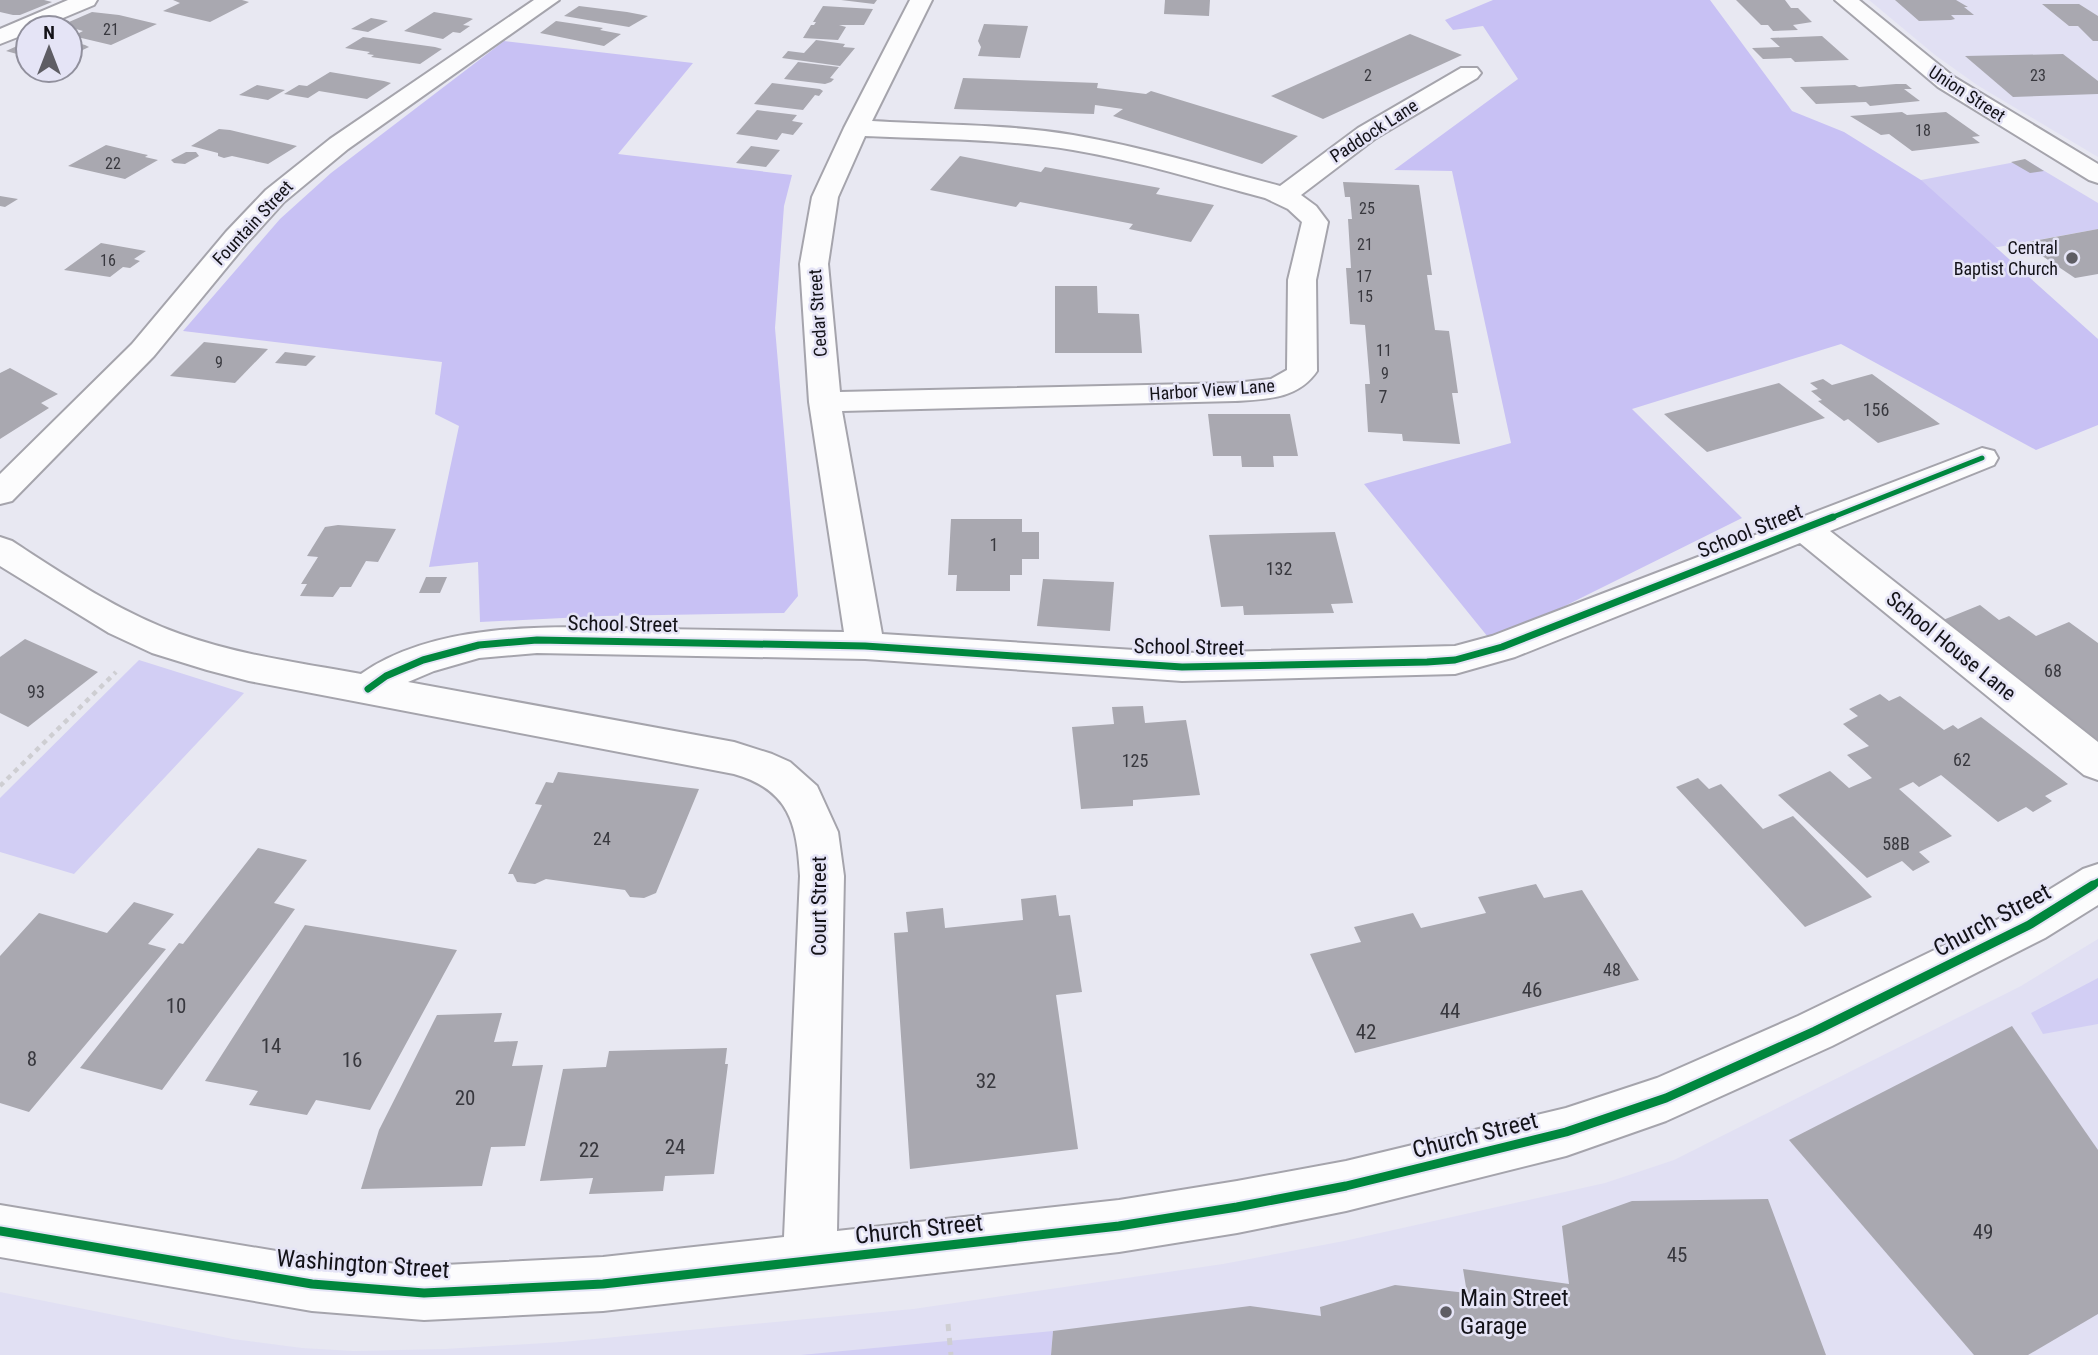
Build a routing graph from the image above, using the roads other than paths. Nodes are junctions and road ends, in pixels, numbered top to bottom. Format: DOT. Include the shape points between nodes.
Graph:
graph roads {
  1 [pos="86,0"];
  2 [pos="548,0"];
  3 [pos="921,0"];
  4 [pos="1846,0"];
  5 [pos="0,37"];
  6 [pos="1469,73"];
  7 [pos="856,128"];
  8 [pos="2098,175"];
  9 [pos="1283,196"];
  10 [pos="825,402"];
  11 [pos="1982,458"];
  12 [pos="0,493"];
  13 [pos="1804,528"];
  14 [pos="0,550"];
  15 [pos="864,646"];
  16 [pos="368,689"];
  17 [pos="2098,764"];
  18 [pos="2098,882"];
  19 [pos="0,1231"];
  20 [pos="810,1261"];
  1 -- 5 [label="street"];
  2 -- 12 [label="street, Fountain Street" via="339,144 275,196 143,350"];
  3 -- 7 [label="street, Cedar Street"];
  4 -- 8 [label="street, Union Street" via="1946,82"];
  6 -- 9 [label="street, Paddock Lane" via="1367,133"];
  7 -- 9 [label="street, Harbor View Lane" via="1000,135 1093,146"];
  7 -- 10 [label="street, Cedar Street" via="825,197 814,264"];
  9 -- 10 [label="street, Harbor View Lane" via="1315,222 1302,280 1303,371 1291,382 1235,392"];
  10 -- 15 [label="street, Cedar Street"];
  11 -- 13 [label="street, School Street"];
  13 -- 15 [label="street, School Street" via="1502,648 1455,660 1182,667"];
  13 -- 17 [label="street, School House Lane"];
  14 -- 16 [label="street" via="82,601 152,637 249,667"];
  15 -- 16 [label="street, School Street" via="508,642 423,660"];
  16 -- 20 [label="street, Court Street" via="734,758 767,767 794,785 813,822 822,876"];
  18 -- 20 [label="street, Church Street" via="2029,925 1815,1031 1666,1098 1566,1132 1346,1186 1237,1207 1119,1226"];
  19 -- 20 [label="street, Washington Street" via="312,1284 424,1293 603,1284"];
}
